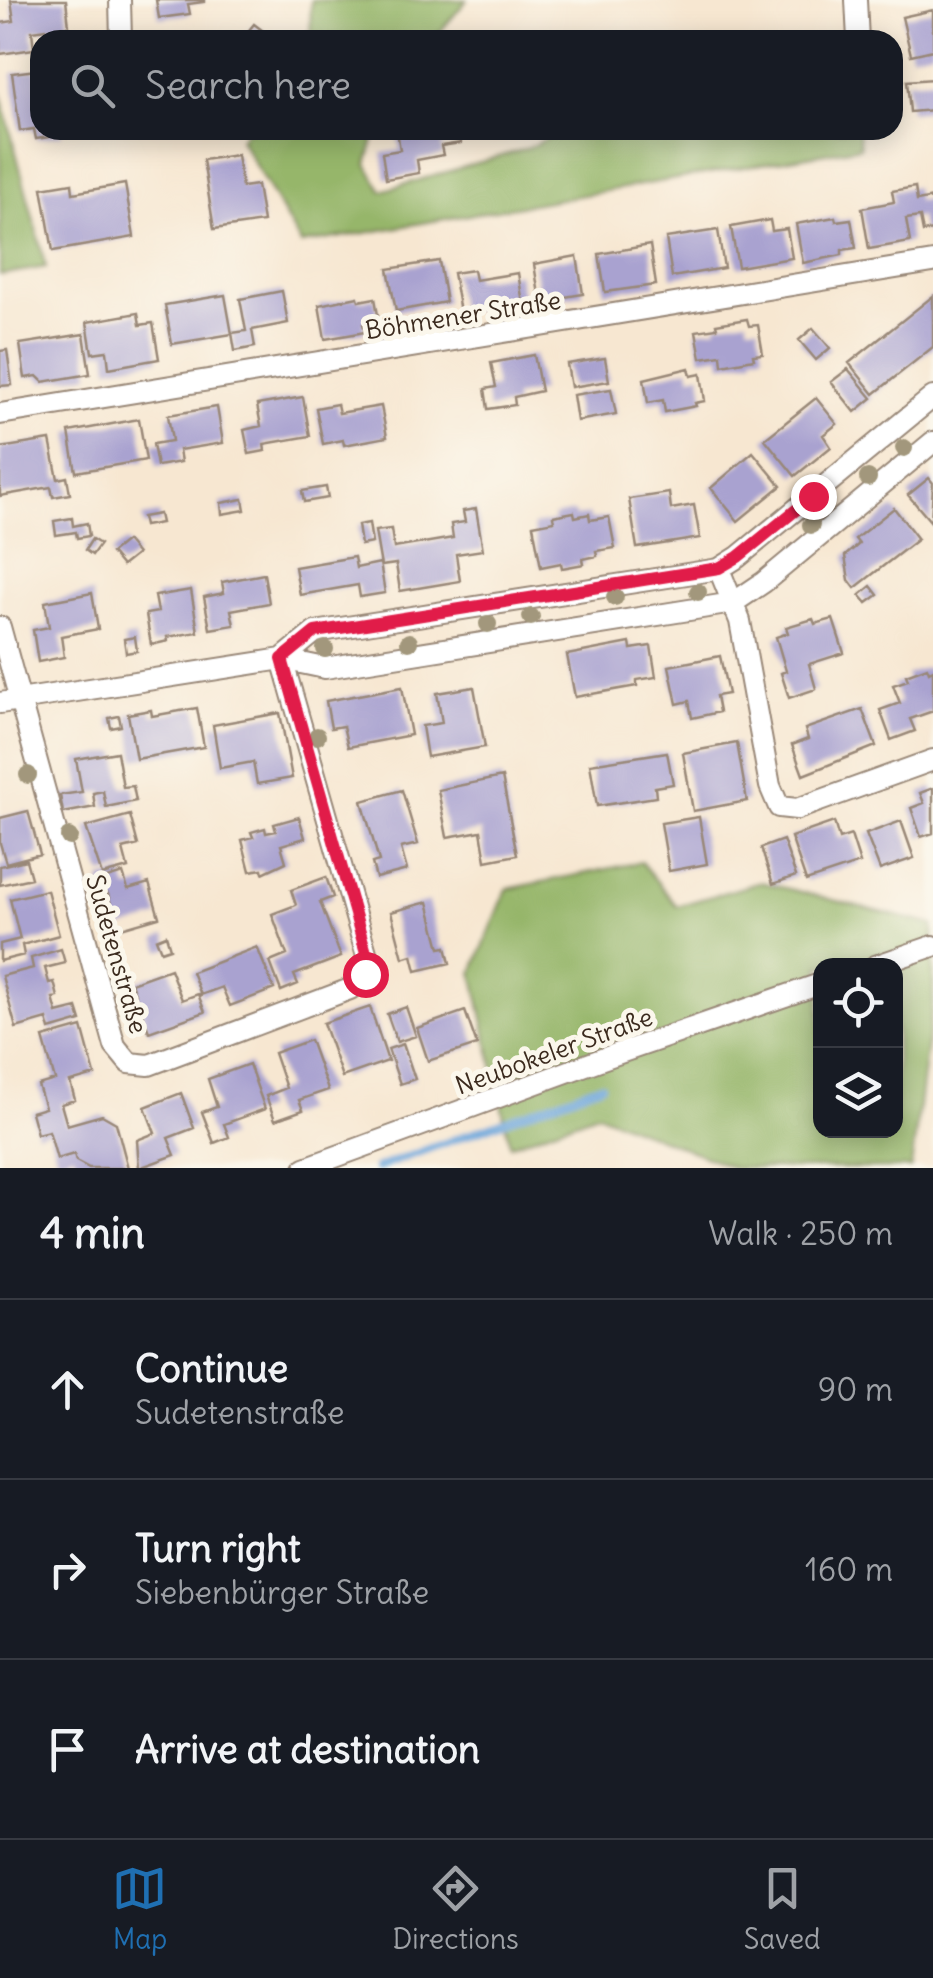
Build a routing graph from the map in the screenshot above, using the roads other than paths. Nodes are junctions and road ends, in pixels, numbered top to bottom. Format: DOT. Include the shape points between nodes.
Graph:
graph roads {
  1 [pos="120,0"];
  2 [pos="856,0"];
  3 [pos="121,30"];
  4 [pos="858,30"];
  5 [pos="933,262"];
  6 [pos="933,397"];
  7 [pos="0,414"];
  8 [pos="933,442"];
  9 [pos="872,448"];
  10 [pos="894,475"];
  11 [pos="719,568"];
  12 [pos="504,603"];
  13 [pos="736,612"];
  14 [pos="0,627"];
  15 [pos="512,639"];
  16 [pos="282,659"];
  17 [pos="10,701"];
  18 [pos="933,760"];
  19 [pos="933,946"];
  20 [pos="898,958"];
  21 [pos="813,986"];
  22 [pos="305,1168"];
  1 -- 3 [label="street"];
  2 -- 4 [label="street"];
  5 -- 7 [label="street, Böhmener Straße"];
  6 -- 9 [label="street"];
  8 -- 10 [label="street"];
  9 -- 10 [label="street"];
  9 -- 11 [label="street"];
  10 -- 13 [label="street"];
  11 -- 12 [label="street"];
  11 -- 13 [label="street"];
  12 -- 15 [label="street"];
  12 -- 16 [label="street" via="315,632"];
  13 -- 15 [label="street"];
  13 -- 18 [label="street" via="770,786 780,806 797,809"];
  14 -- 17 [label="street"];
  15 -- 16 [label="street" via="325,668"];
  16 -- 17 [label="street"];
  16 -- 17 [label="street, Sudetenstraße" via="367,956 365,974 350,988 149,1065 130,1063 114,1046"];
  19 -- 20 [label="street"];
  21 -- 22 [label="street, Neubokeler Straße"];
}
